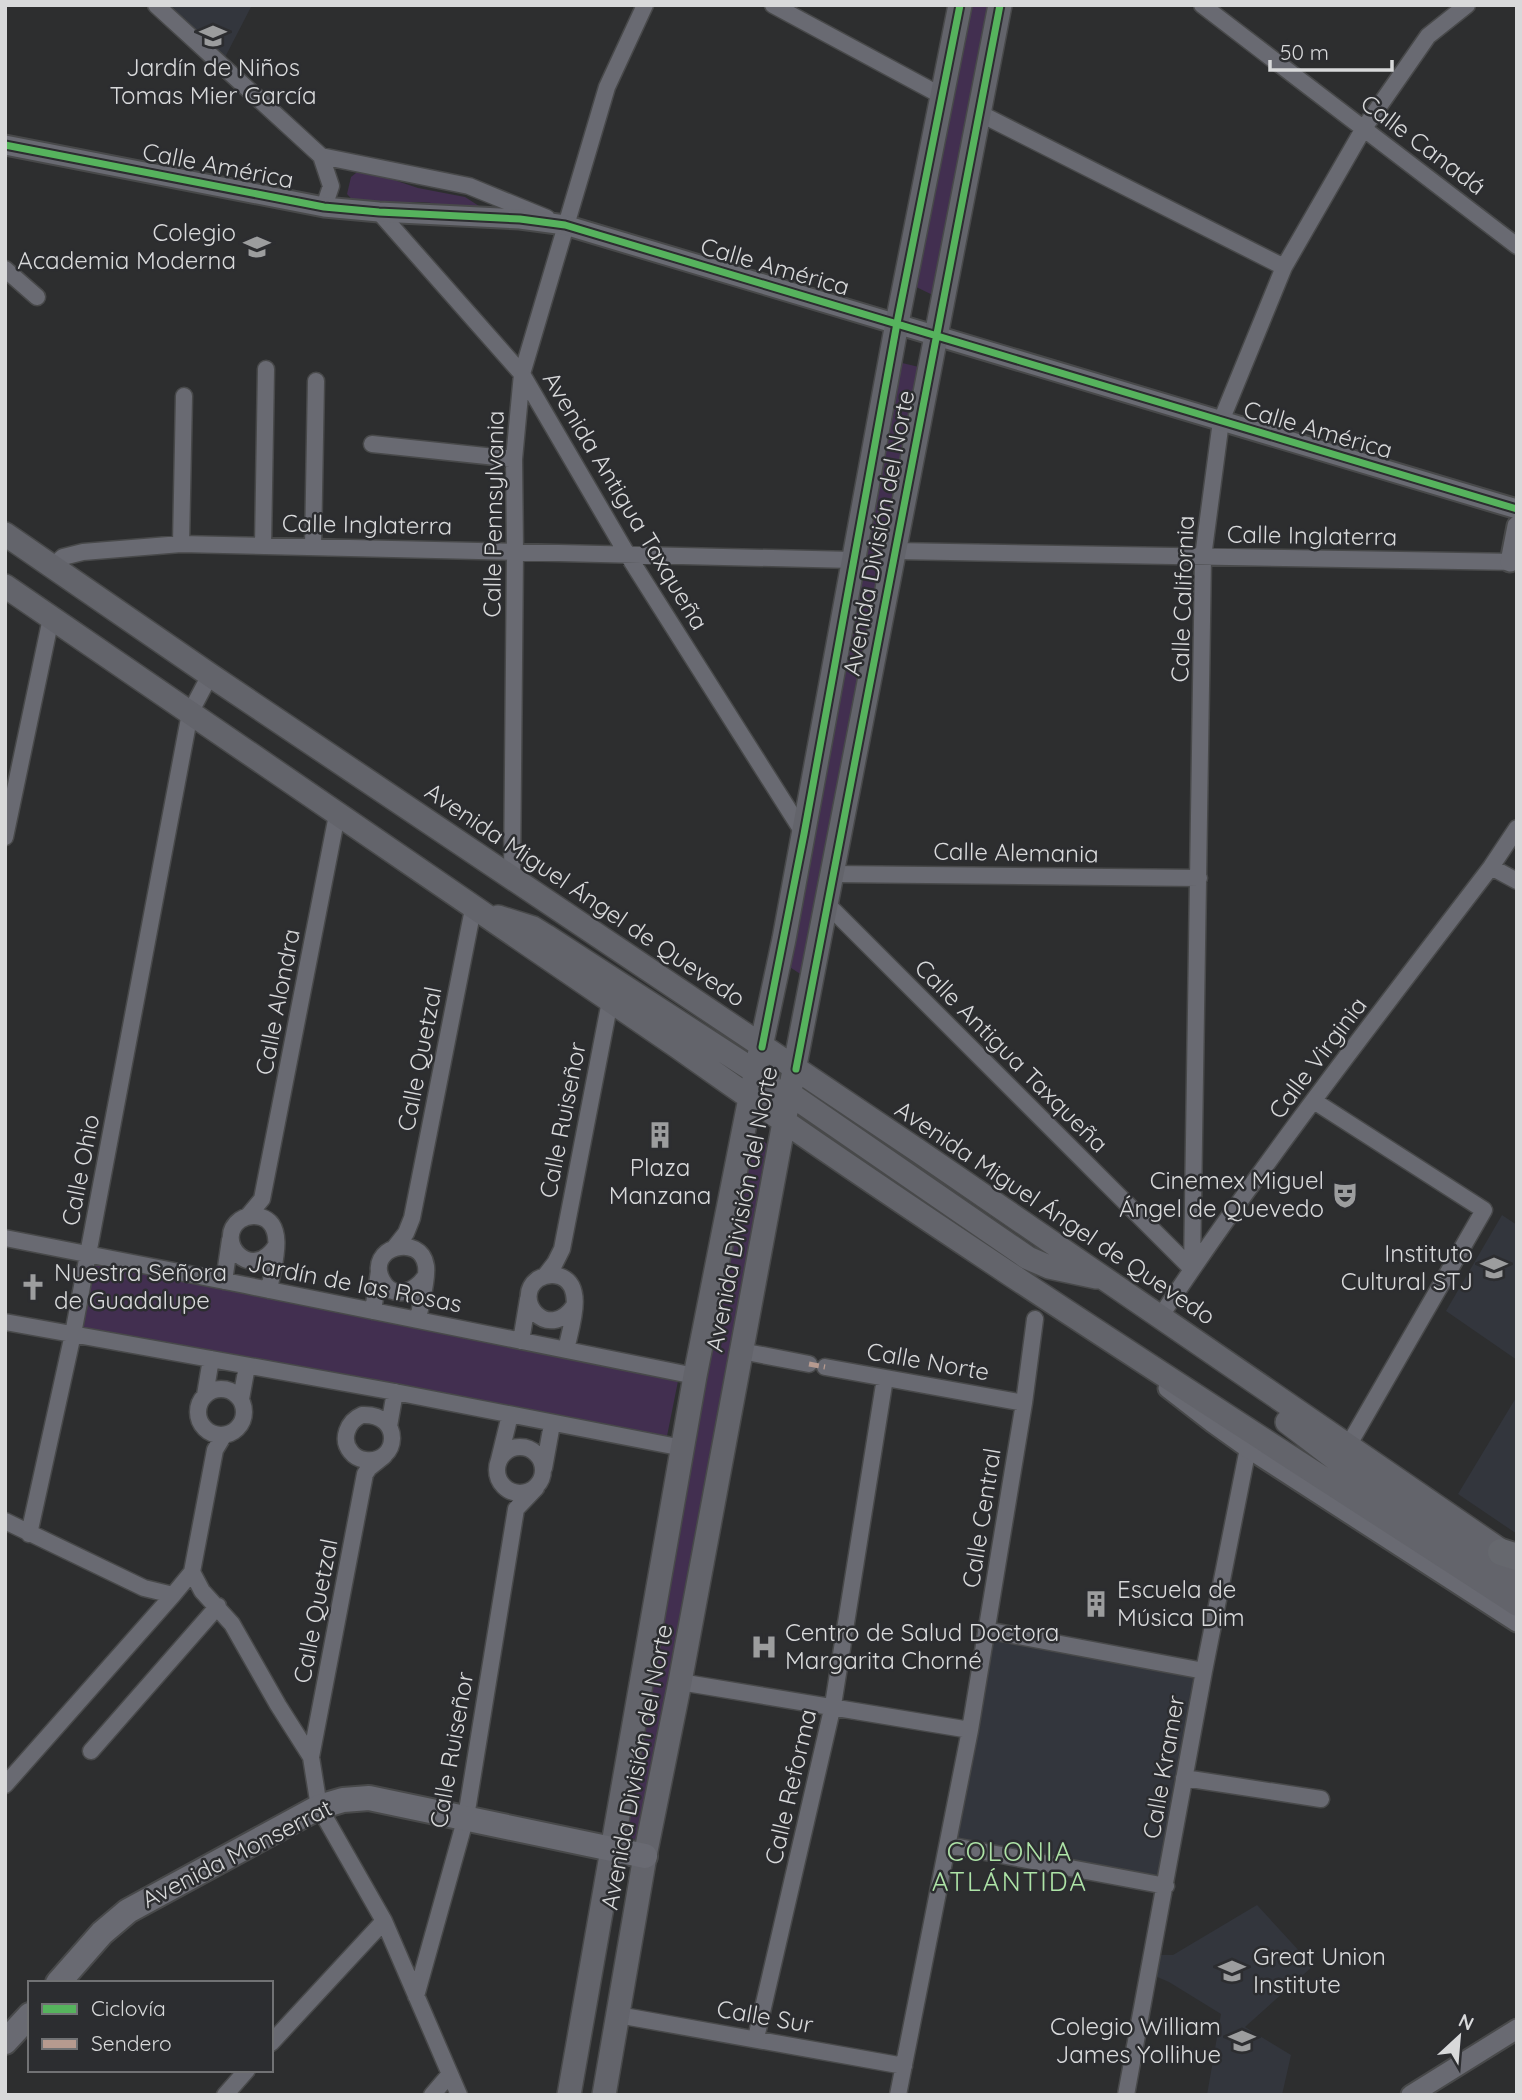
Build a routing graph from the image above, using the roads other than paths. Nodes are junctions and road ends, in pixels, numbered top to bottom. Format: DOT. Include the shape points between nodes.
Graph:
graph roads {
  1 [pos="156,5"];
  2 [pos="645,5"];
  3 [pos="773,5"];
  4 [pos="960,5"];
  5 [pos="1000,5"];
  6 [pos="1202,5"];
  7 [pos="1467,5"];
  8 [pos="942,96"];
  9 [pos="979,113"];
  10 [pos="1364,128"];
  11 [pos="5,145"];
  12 [pos="321,156"];
  13 [pos="324,207"];
  14 [pos="379,212"];
  15 [pos="565,225"];
  16 [pos="1517,246"];
  17 [pos="1284,267"];
  18 [pos="5,270"];
  19 [pos="37,297"];
  20 [pos="897,323"];
  21 [pos="937,335"];
  22 [pos="267,369"];
  23 [pos="522,374"];
  24 [pos="316,381"];
  25 [pos="184,396"];
  26 [pos="1220,421"];
  27 [pos="372,444"];
  28 [pos="514,460"];
  29 [pos="1517,509"];
  30 [pos="1517,526"];
  31 [pos="5,534"];
  32 [pos="181,544"];
  33 [pos="263,546"];
  34 [pos="313,547"];
  35 [pos="895,551"];
  36 [pos="515,552"];
  37 [pos="627,554"];
  38 [pos="1203,556"];
  39 [pos="853,560"];
  40 [pos="1513,562"];
  41 [pos="53,566"];
  42 [pos="5,586"];
  43 [pos="51,618"];
  44 [pos="210,675"];
  45 [pos="190,713"];
  46 [pos="337,815"];
  47 [pos="1517,828"];
  48 [pos="804,834"];
  49 [pos="5,837"];
  50 [pos="1491,867"];
  51 [pos="832,874"];
  52 [pos="512,877"];
  53 [pos="1199,878"];
  54 [pos="1517,881"];
  55 [pos="827,904"];
  56 [pos="473,909"];
  57 [pos="610,1001"];
  58 [pos="762,1047"];
  59 [pos="796,1069"];
  60 [pos="756,1072"];
  61 [pos="790,1094"];
  62 [pos="750,1098"];
  63 [pos="1314,1101"];
  64 [pos="784,1122"];
  65 [pos="262,1199"];
  66 [pos="247,1217"];
  67 [pos="412,1218"];
  68 [pos="274,1227"];
  69 [pos="5,1238"];
  70 [pos="230,1240"];
  71 [pos="276,1246"];
  72 [pos="395,1247"];
  73 [pos="562,1249"];
  74 [pos="88,1255"];
  75 [pos="422,1257"];
  76 [pos="1192,1269"];
  77 [pos="379,1271"];
  78 [pos="545,1276"];
  79 [pos="425,1277"];
  80 [pos="1106,1279"];
  81 [pos="224,1281"];
  82 [pos="572,1286"];
  83 [pos="269,1290"];
  84 [pos="528,1299"];
  85 [pos="574,1306"];
  86 [pos="373,1311"];
  87 [pos="1160,1317"];
  88 [pos="1035,1319"];
  89 [pos="418,1320"];
  90 [pos="5,1322"];
  91 [pos="73,1334"];
  92 [pos="521,1341"];
  93 [pos="1207,1349"];
  94 [pos="566,1350"];
  95 [pos="741,1350"];
  96 [pos="211,1359"];
  97 [pos="1150,1365"];
  98 [pos="247,1366"];
  99 [pos="695,1377"];
  100 [pos="885,1378"];
  101 [pos="359,1386"];
  102 [pos="396,1392"];
  103 [pos="205,1395"];
  104 [pos="241,1399"];
  105 [pos="1024,1403"];
  106 [pos="510,1415"];
  107 [pos="354,1418"];
  108 [pos="552,1424"];
  109 [pos="389,1426"];
  110 [pos="218,1434"];
  111 [pos="1348,1446"];
  112 [pos="683,1448"];
  113 [pos="1248,1448"];
  114 [pos="350,1451"];
  115 [pos="384,1456"];
  116 [pos="499,1461"];
  117 [pos="544,1468"];
  118 [pos="365,1474"];
  119 [pos="501,1483"];
  120 [pos="536,1488"];
  121 [pos="516,1509"];
  122 [pos="6,1523"];
  123 [pos="29,1534"];
  124 [pos="1512,1556"];
  125 [pos="192,1572"];
  126 [pos="1517,1583"];
  127 [pos="173,1595"];
  128 [pos="1517,1604"];
  129 [pos="218,1606"];
  130 [pos="1517,1622"];
  131 [pos="986,1630"];
  132 [pos="1204,1671"];
  133 [pos="680,1682"];
  134 [pos="833,1705"];
  135 [pos="970,1730"];
  136 [pos="91,1751"];
  137 [pos="311,1757"];
  138 [pos="1184,1778"];
  139 [pos="5,1785"];
  140 [pos="1321,1799"];
  141 [pos="319,1807"];
  142 [pos="466,1817"];
  143 [pos="948,1845"];
  144 [pos="611,1849"];
  145 [pos="645,1856"];
  146 [pos="1166,1886"];
  147 [pos="384,1921"];
  148 [pos="60,1981"];
  149 [pos="416,1996"];
  150 [pos="618,2015"];
  151 [pos="28,2017"];
  152 [pos="1517,2029"];
  153 [pos="756,2038"];
  154 [pos="273,2041"];
  155 [pos="5,2042"];
  156 [pos="904,2066"];
  157 [pos="245,2072"];
  158 [pos="450,2074"];
  159 [pos="225,2095"];
  160 [pos="432,2095"];
  161 [pos="459,2095"];
  162 [pos="569,2095"];
  163 [pos="604,2095"];
  164 [pos="898,2095"];
  165 [pos="1126,2095"];
  166 [pos="1411,2095"];
  1 -- 12 [label="street"];
  2 -- 15 [label="street, Calle Pennsylvania" via="607,87"];
  3 -- 8 [label="street"];
  4 -- 8 [label="main road, Avenida División del Norte"];
  5 -- 9 [label="main road, Avenida División del Norte"];
  6 -- 10 [label="street, Calle Canadá"];
  7 -- 10 [label="street, Calle California" via="1428,36"];
  8 -- 20 [label="main road, Avenida División del Norte"];
  9 -- 17 [label="street"];
  9 -- 21 [label="main road, Avenida División del Norte"];
  10 -- 16 [label="street, Calle Canadá"];
  10 -- 17 [label="street, Calle California"];
  11 -- 13 [label="street, Calle América"];
  12 -- 13 [label="street" via="331,186"];
  12 -- 15 [label="street" via="469,186"];
  13 -- 14 [label="street, Calle América"];
  14 -- 15 [label="street, Calle América"];
  14 -- 23 [label="street, Avenida Antigua Taxqueña"];
  15 -- 20 [label="street, Calle América"];
  15 -- 23 [label="street, Calle Pennsylvania"];
  17 -- 26 [label="street, Calle California"];
  18 -- 19 [label="street"];
  20 -- 21 [label="street, Calle América"];
  20 -- 39 [label="main road, Avenida División del Norte"];
  21 -- 26 [label="street, Calle América"];
  21 -- 35 [label="main road, Avenida División del Norte"];
  22 -- 33 [label="street"];
  23 -- 28 [label="street, Calle Pennsylvania"];
  23 -- 37 [label="street, Avenida Antigua Taxqueña"];
  24 -- 34 [label="street"];
  25 -- 32 [label="street"];
  26 -- 29 [label="street, Calle América"];
  26 -- 38 [label="street, Calle California"];
  27 -- 28 [label="street"];
  28 -- 36 [label="street, Calle Pennsylvania"];
  30 -- 40 [label="street"];
  31 -- 41 [label="main road, Avenida Miguel Ángel de Quevedo"];
  32 -- 33 [label="street, Calle Inglaterra"];
  32 -- 41 [label="street, Calle Inglaterra" via="83,552 63,557"];
  33 -- 34 [label="street, Calle Inglaterra"];
  34 -- 36 [label="street, Calle Inglaterra"];
  35 -- 38 [label="street, Calle Inglaterra"];
  35 -- 51 [label="main road, Avenida División del Norte"];
  36 -- 37 [label="street, Calle Inglaterra"];
  36 -- 52 [label="street, Calle Pennsylvania"];
  37 -- 39 [label="street, Calle Inglaterra"];
  37 -- 48 [label="street, Avenida Antigua Taxqueña"];
  38 -- 40 [label="street, Calle Inglaterra"];
  38 -- 53 [label="street, Calle California"];
  39 -- 48 [label="main road, Avenida División del Norte"];
  41 -- 44 [label="main road, Avenida Miguel Ángel de Quevedo"];
  42 -- 43 [label="main road"];
  43 -- 45 [label="main road"];
  43 -- 49 [label="street"];
  44 -- 45 [label="street, Calle Ohio"];
  44 -- 52 [label="main road, Avenida Miguel Ángel de Quevedo"];
  45 -- 46 [label="main road"];
  45 -- 74 [label="street, Calle Ohio"];
  46 -- 56 [label="main road"];
  46 -- 65 [label="street, Calle Alondra"];
  47 -- 50 [label="street, Calle Virginia"];
  48 -- 58 [label="main road, Avenida División del Norte"];
  50 -- 54 [label="street"];
  50 -- 63 [label="street, Calle Virginia"];
  51 -- 53 [label="street, Calle Alemania"];
  51 -- 55 [label="main road, Avenida División del Norte"];
  52 -- 58 [label="main road, Avenida Miguel Ángel de Quevedo"];
  53 -- 76 [label="street, Calle California"];
  55 -- 59 [label="main road, Avenida División del Norte"];
  55 -- 76 [label="street, Calle Antigua Taxqueña"];
  56 -- 57 [label="main road"];
  56 -- 60 [label="main road" via="543,934"];
  56 -- 67 [label="street, Calle Quetzal"];
  57 -- 62 [label="main road"];
  57 -- 73 [label="street, Calle Ruiseñor"];
  58 -- 59 [label="main road, Avenida Miguel Ángel de Quevedo"];
  58 -- 60 [label="main road, Avenida División del Norte"];
  59 -- 60 [label="main road" via="776,1079"];
  59 -- 61 [label="main road, Avenida División del Norte"];
  59 -- 80 [label="main road, Avenida Miguel Ángel de Quevedo"];
  60 -- 62 [label="main road, Avenida División del Norte"];
  61 -- 62 [label="main road" via="771,1090"];
  61 -- 64 [label="main road, Avenida División del Norte"];
  61 -- 80 [label="main road" via="1028,1258"];
  62 -- 64 [label="main road"];
  62 -- 99 [label="main road, Avenida División del Norte"];
  63 -- 76 [label="street, Calle Virginia"];
  63 -- 111 [label="street" via="1484,1210"];
  64 -- 95 [label="main road, Avenida División del Norte"];
  64 -- 97 [label="main road"];
  65 -- 66 [label="street, Calle Alondra"];
  65 -- 68 [label="street"];
  66 -- 68 [label="street" via="267,1219"];
  66 -- 70 [label="street" via="232,1230"];
  67 -- 72 [label="street, Calle Quetzal"];
  67 -- 75 [label="street, Calle Quetzal"];
  68 -- 71 [label="street"];
  69 -- 74 [label="street, Jardín de las Rosas"];
  70 -- 71 [label="street" via="235,1252 257,1262 269,1257"];
  70 -- 81 [label="street"];
  71 -- 83 [label="street"];
  72 -- 75 [label="street" via="405,1246"];
  72 -- 77 [label="street" via="386,1252"];
  73 -- 78 [label="street, Calle Ruiseñor"];
  73 -- 82 [label="street, Calle Ruiseñor"];
  74 -- 81 [label="street, Jardín de las Rosas"];
  74 -- 91 [label="street, Calle Ohio"];
  75 -- 79 [label="street"];
  76 -- 87 [label="street, Calle Virginia"];
  77 -- 79 [label="street" via="383,1283 406,1293"];
  77 -- 86 [label="street"];
  78 -- 82 [label="street" via="565,1278"];
  78 -- 84 [label="street" via="530,1289"];
  79 -- 89 [label="street"];
  80 -- 87 [label="main road, Avenida Miguel Ángel de Quevedo"];
  81 -- 83 [label="street, Jardín de las Rosas"];
  82 -- 85 [label="street"];
  83 -- 86 [label="street, Jardín de las Rosas"];
  84 -- 85 [label="street" via="542,1320 567,1316"];
  84 -- 92 [label="street"];
  85 -- 94 [label="street"];
  86 -- 89 [label="street, Jardín de las Rosas"];
  87 -- 93 [label="main road, Avenida Miguel Ángel de Quevedo"];
  88 -- 105 [label="street, Calle Central"];
  89 -- 92 [label="street, Jardín de las Rosas"];
  90 -- 91 [label="street"];
  91 -- 96 [label="street"];
  91 -- 123 [label="street, Calle Ohio"];
  92 -- 94 [label="street, Jardín de las Rosas"];
  93 -- 111 [label="main road, Avenida Miguel Ángel de Quevedo"];
  93 -- 126 [label="main road" via="1274,1412 1371,1486"];
  94 -- 99 [label="street, Jardín de las Rosas"];
  95 -- 100 [label="street, Calle Norte"];
  95 -- 133 [label="main road, Avenida División del Norte"];
  96 -- 98 [label="street"];
  96 -- 103 [label="street"];
  97 -- 113 [label="street" via="1170,1390"];
  97 -- 128 [label="main road"];
  98 -- 101 [label="street"];
  98 -- 104 [label="street"];
  99 -- 112 [label="main road, Avenida División del Norte"];
  100 -- 105 [label="street, Calle Norte"];
  100 -- 134 [label="street, Calle Reforma"];
  101 -- 102 [label="street"];
  101 -- 107 [label="street"];
  102 -- 106 [label="street"];
  102 -- 109 [label="street"];
  103 -- 104 [label="street" via="224,1389"];
  103 -- 110 [label="street" via="198,1416 203,1426"];
  104 -- 110 [label="street" via="242,1422 235,1431"];
  105 -- 131 [label="street, Calle Central"];
  106 -- 108 [label="street"];
  106 -- 116 [label="street"];
  107 -- 109 [label="street" via="372,1415"];
  107 -- 114 [label="street" via="347,1430"];
  108 -- 112 [label="street"];
  108 -- 117 [label="street"];
  109 -- 115 [label="street" via="393,1436"];
  110 -- 125 [label="street"];
  111 -- 124 [label="main road, Avenida Miguel Ángel de Quevedo"];
  112 -- 144 [label="main road, Avenida División del Norte"];
  113 -- 130 [label="street"];
  113 -- 132 [label="street, Calle Kramer"];
  114 -- 115 [label="street" via="373,1461"];
  114 -- 118 [label="street"];
  115 -- 118 [label="street"];
  116 -- 117 [label="street" via="504,1453 524,1447 540,1458"];
  116 -- 119 [label="street"];
  117 -- 120 [label="street"];
  118 -- 137 [label="street, Calle Quetzal"];
  119 -- 120 [label="street" via="511,1492 524,1494"];
  119 -- 121 [label="street"];
  120 -- 121 [label="street"];
  121 -- 142 [label="street, Calle Ruiseñor"];
  122 -- 123 [label="street"];
  123 -- 127 [label="street" via="144,1588"];
  125 -- 127 [label="street"];
  125 -- 129 [label="street" via="202,1591"];
  127 -- 139 [label="street"];
  129 -- 136 [label="street"];
  129 -- 137 [label="street"];
  131 -- 132 [label="street"];
  131 -- 135 [label="street, Calle Central"];
  132 -- 138 [label="street, Calle Kramer"];
  133 -- 134 [label="street"];
  133 -- 145 [label="main road, Avenida División del Norte"];
  134 -- 135 [label="street"];
  134 -- 153 [label="street, Calle Reforma"];
  135 -- 143 [label="street, Calle Central"];
  137 -- 141 [label="street"];
  138 -- 140 [label="street"];
  138 -- 146 [label="street, Calle Kramer"];
  141 -- 142 [label="main road, Avenida Monserrat" via="369,1798"];
  141 -- 147 [label="street"];
  141 -- 148 [label="main road, Avenida Monserrat" via="128,1911"];
  142 -- 144 [label="main road, Avenida Monserrat"];
  142 -- 149 [label="street, Calle Ruiseñor"];
  143 -- 146 [label="street"];
  143 -- 156 [label="street, Calle Central"];
  144 -- 145 [label="main road, Avenida Monserrat"];
  144 -- 162 [label="main road, Avenida División del Norte"];
  145 -- 150 [label="main road, Avenida División del Norte"];
  146 -- 165 [label="street, Calle Kramer"];
  147 -- 149 [label="street"];
  147 -- 154 [label="street"];
  149 -- 158 [label="street"];
  150 -- 153 [label="street, Calle Sur"];
  150 -- 163 [label="main road, Avenida División del Norte"];
  151 -- 155 [label="main road"];
  152 -- 166 [label="street"];
  153 -- 156 [label="street, Calle Sur"];
  156 -- 164 [label="street, Calle Central"];
  157 -- 159 [label="street"];
  158 -- 160 [label="street"];
  158 -- 161 [label="street"];
}
